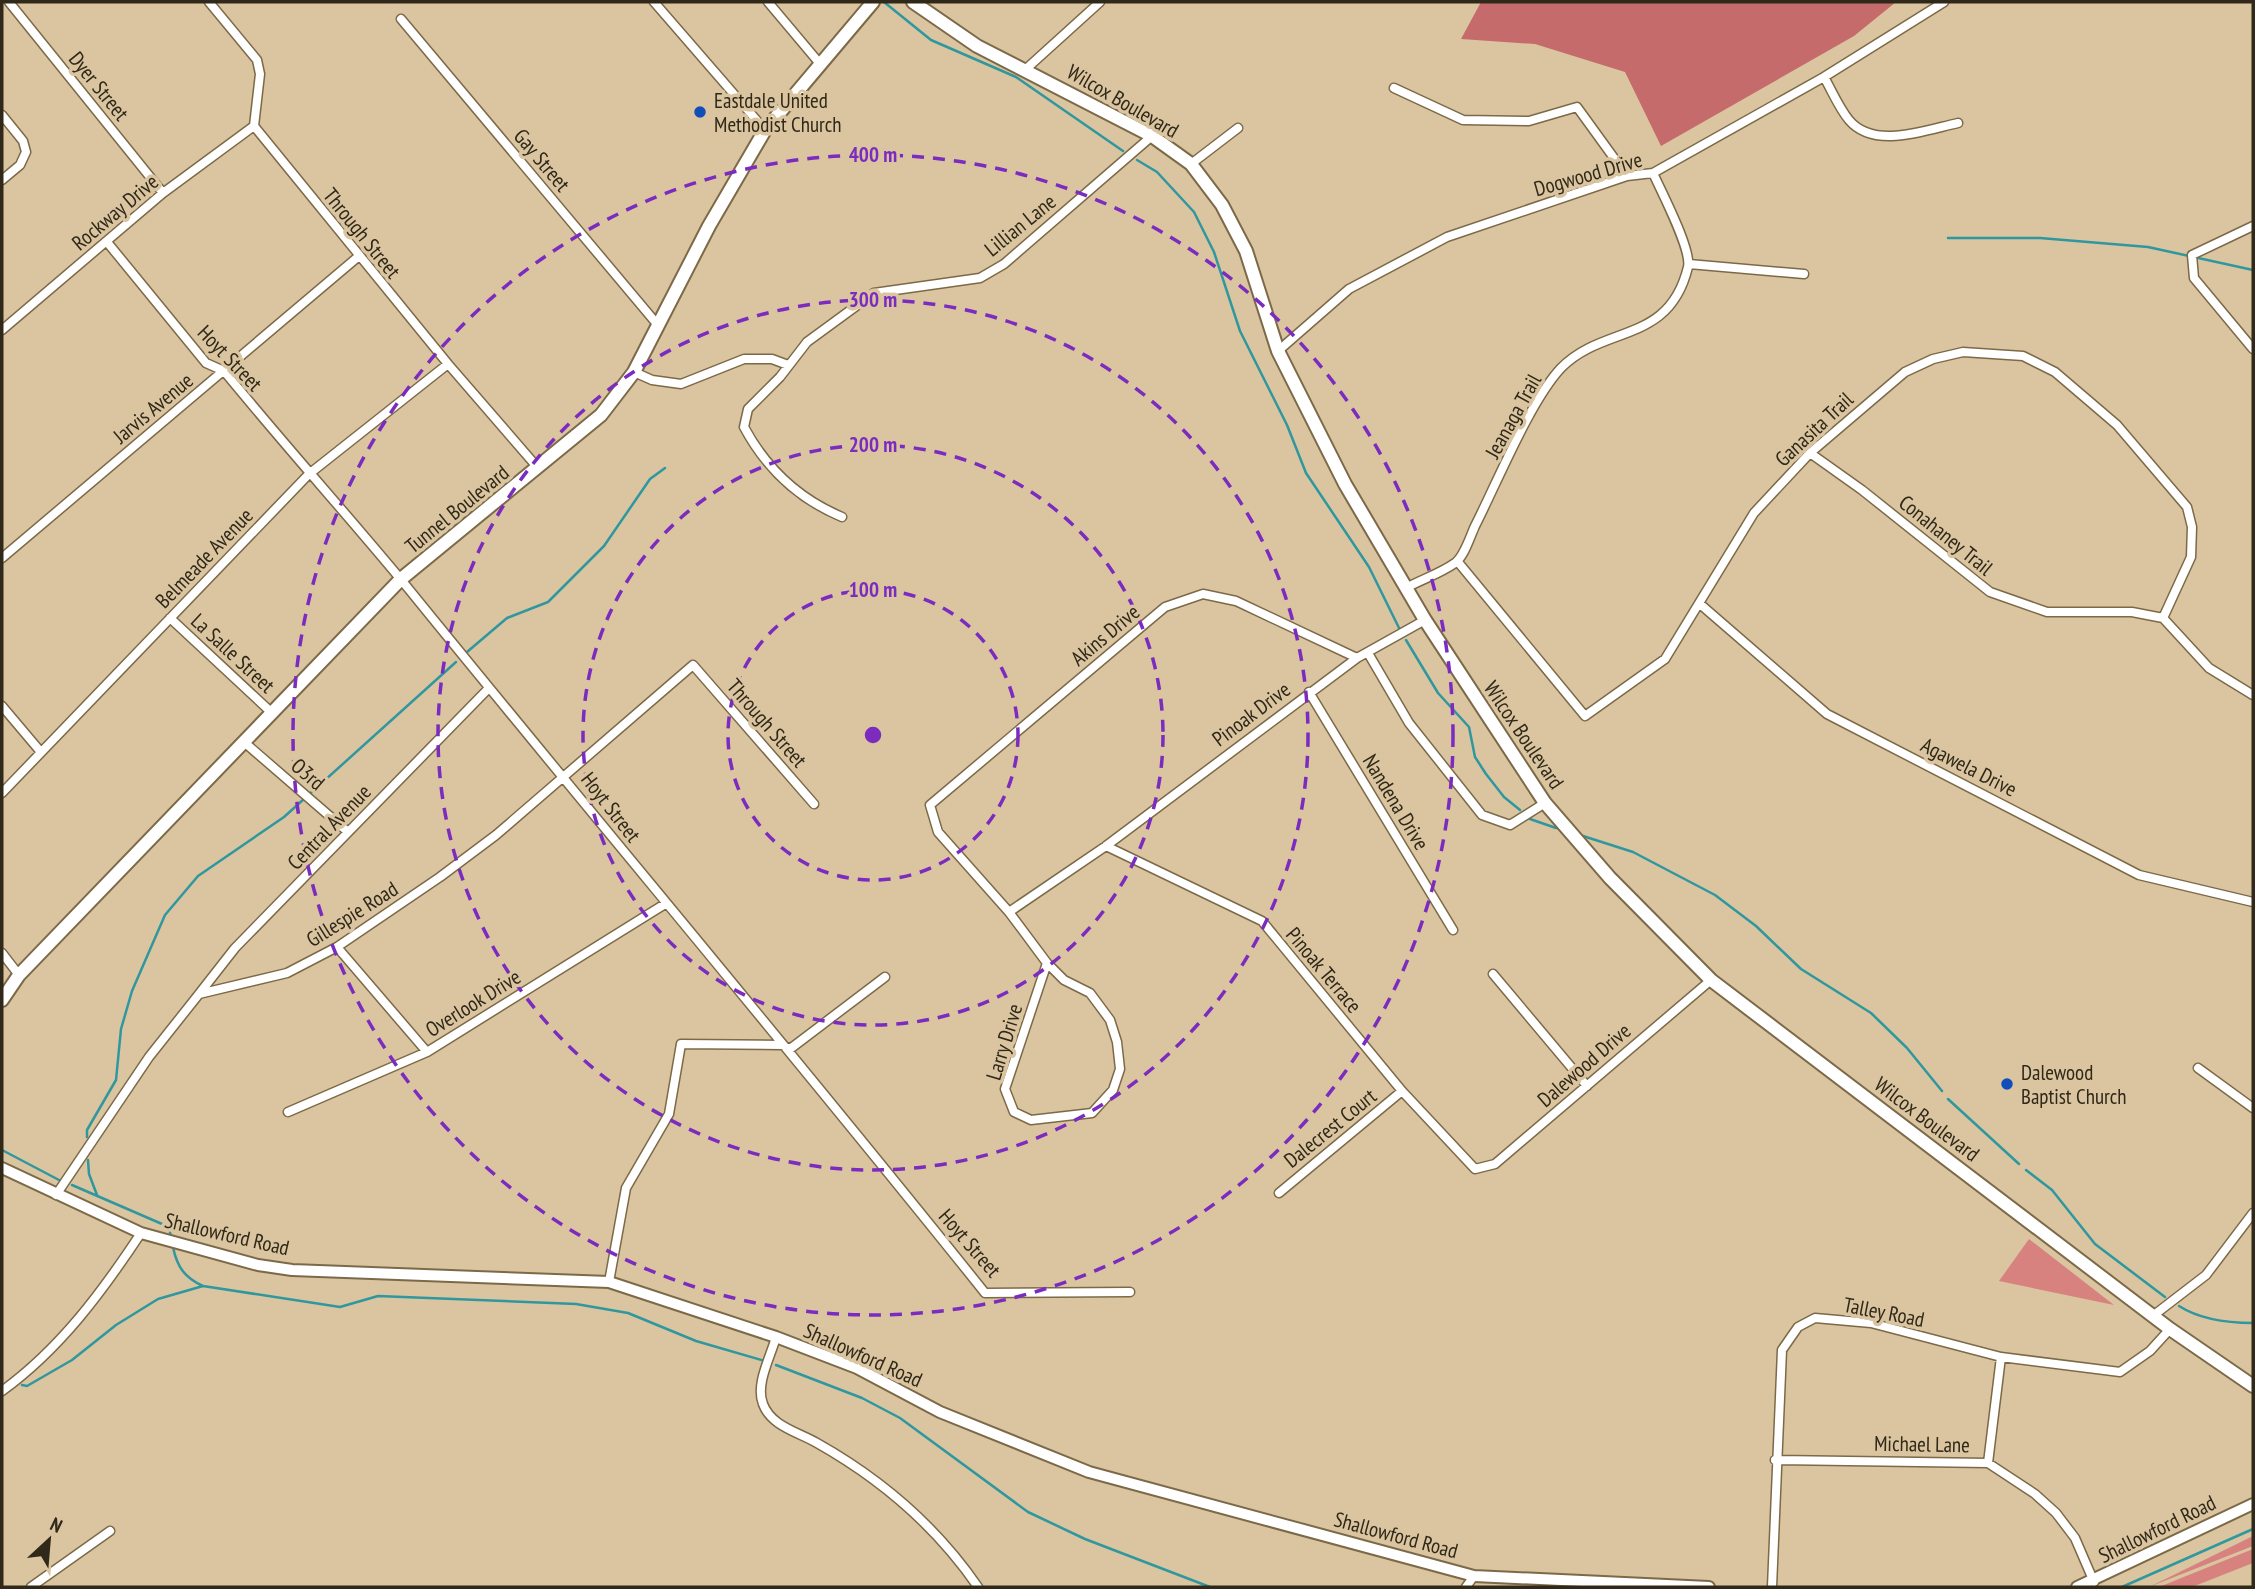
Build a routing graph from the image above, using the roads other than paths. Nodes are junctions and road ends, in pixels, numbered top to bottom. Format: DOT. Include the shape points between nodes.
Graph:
graph roads {
  1 [pos="9,2"];
  2 [pos="209,2"];
  3 [pos="654,2"];
  4 [pos="768,2"];
  5 [pos="873,2"];
  6 [pos="913,2"];
  7 [pos="1100,2"];
  8 [pos="1944,2"];
  9 [pos="401,19"];
  10 [pos="821,65"];
  11 [pos="1026,69"];
  12 [pos="1824,77"];
  13 [pos="1394,88"];
  14 [pos="2,115"];
  15 [pos="1958,123"];
  16 [pos="254,126"];
  17 [pos="1238,128"];
  18 [pos="765,130"];
  19 [pos="1152,136"];
  20 [pos="1191,164"];
  21 [pos="1653,173"];
  22 [pos="1627,176"];
  23 [pos="2,180"];
  24 [pos="163,193"];
  25 [pos="2253,226"];
  26 [pos="107,242"];
  27 [pos="359,256"];
  28 [pos="1689,264"];
  29 [pos="1804,274"];
  30 [pos="657,324"];
  31 [pos="2,330"];
  32 [pos="2253,349"];
  33 [pos="1278,351"];
  34 [pos="448,364"];
  35 [pos="788,365"];
  36 [pos="224,371"];
  37 [pos="634,372"];
  38 [pos="1810,453"];
  39 [pos="538,468"];
  40 [pos="309,474"];
  41 [pos="842,517"];
  42 [pos="2,558"];
  43 [pos="1458,562"];
  44 [pos="401,579"];
  45 [pos="1408,587"];
  46 [pos="1700,604"];
  47 [pos="170,618"];
  48 [pos="2163,618"];
  49 [pos="1425,620"];
  50 [pos="1368,653"];
  51 [pos="1357,658"];
  52 [pos="693,665"];
  53 [pos="488,689"];
  54 [pos="1309,692"];
  55 [pos="2253,695"];
  56 [pos="2,706"];
  57 [pos="272,713"];
  58 [pos="244,743"];
  59 [pos="40,751"];
  60 [pos="563,775"];
  61 [pos="2,793"];
  62 [pos="1545,803"];
  63 [pos="814,804"];
  64 [pos="348,832"];
  65 [pos="938,832"];
  66 [pos="1106,846"];
  67 [pos="2253,902"];
  68 [pos="665,904"];
  69 [pos="1009,912"];
  70 [pos="1452,930"];
  71 [pos="337,947"];
  72 [pos="2,953"];
  73 [pos="1047,963"];
  74 [pos="1493,974"];
  75 [pos="19,975"];
  76 [pos="885,977"];
  77 [pos="1711,979"];
  78 [pos="200,993"];
  79 [pos="2,1000"];
  80 [pos="790,1049"];
  81 [pos="427,1052"];
  82 [pos="2198,1068"];
  83 [pos="1587,1086"];
  84 [pos="1402,1091"];
  85 [pos="2253,1108"];
  86 [pos="288,1112"];
  87 [pos="2,1168"];
  88 [pos="1475,1169"];
  89 [pos="1279,1193"];
  90 [pos="56,1195"];
  91 [pos="2253,1213"];
  92 [pos="141,1233"];
  93 [pos="609,1282"];
  94 [pos="1130,1292"];
  95 [pos="2154,1315"];
  96 [pos="2170,1329"];
  97 [pos="776,1337"];
  98 [pos="2001,1357"];
  99 [pos="2253,1386"];
  100 [pos="2,1391"];
  101 [pos="1775,1460"];
  102 [pos="1988,1463"];
  103 [pos="2253,1504"];
  104 [pos="110,1531"];
  105 [pos="1474,1576"];
  106 [pos="2094,1581"];
  107 [pos="1677,1586"];
  108 [pos="31,1587"];
  109 [pos="978,1587"];
  110 [pos="1466,1587"];
  111 [pos="1709,1587"];
  112 [pos="1772,1587"];
  113 [pos="2077,1587"];
  1 -- 24 [label="street, Dyer Street"];
  2 -- 16 [label="street" via="257,60 260,74"];
  3 -- 18 [label="street"];
  4 -- 10 [label="street"];
  5 -- 10 [label="main road, Tunnel Boulevard"];
  6 -- 11 [label="main road, Wilcox Boulevard" via="977,46"];
  7 -- 11 [label="street"];
  8 -- 12 [label="street, Dogwood Drive"];
  9 -- 30 [label="street, Gay Street"];
  10 -- 18 [label="main road, Tunnel Boulevard"];
  11 -- 19 [label="main road, Wilcox Boulevard"];
  12 -- 15 [label="street" via="1848,119 1860,130 1902,135"];
  12 -- 21 [label="street, Dogwood Drive"];
  13 -- 22 [label="street" via="1463,120 1529,121 1577,107"];
  14 -- 23 [label="street" via="26,152 20,165"];
  16 -- 24 [label="street, Rockway Drive"];
  16 -- 27 [label="street, Through Street"];
  17 -- 20 [label="street"];
  18 -- 30 [label="main road, Tunnel Boulevard"];
  19 -- 20 [label="main road, Wilcox Boulevard"];
  19 -- 35 [label="street, Lillian Lane" via="1004,264 980,278 874,292 807,342"];
  20 -- 33 [label="main road, Wilcox Boulevard" via="1222,205 1246,251"];
  21 -- 22 [label="street, Dogwood Drive"];
  21 -- 28 [label="street"];
  22 -- 33 [label="street, Dogwood Drive" via="1447,237 1349,289"];
  24 -- 26 [label="street, Rockway Drive"];
  25 -- 32 [label="street" via="2192,255 2194,278"];
  26 -- 31 [label="street, Rockway Drive"];
  26 -- 36 [label="street, Hoyt Street" via="206,363"];
  27 -- 34 [label="street, Through Street"];
  27 -- 36 [label="street, Jarvis Avenue"];
  28 -- 29 [label="street"];
  28 -- 43 [label="street, Jeanaga Trail" via="1660,316 1646,327 1586,348 1561,368 1542,393"];
  30 -- 37 [label="main road, Tunnel Boulevard"];
  33 -- 45 [label="main road, Wilcox Boulevard" via="1345,484"];
  34 -- 39 [label="street, Through Street"];
  34 -- 40 [label="street, Belmeade Avenue"];
  35 -- 37 [label="street" via="772,359 744,359 681,384"];
  35 -- 41 [label="street, Lillian Lane" via="748,409 744,427 760,456 788,483 818,507"];
  36 -- 40 [label="street, Hoyt Street"];
  36 -- 42 [label="street, Jarvis Avenue"];
  37 -- 39 [label="main road, Tunnel Boulevard" via="601,415"];
  38 -- 46 [label="street, Ganasita Trail" via="1754,513"];
  38 -- 48 [label="street, Conahaney Trail" via="1990,592 2047,612 2132,612"];
  38 -- 48 [label="street, Ganasita Trail" via="1905,372 1933,359 1963,352 2023,356 2055,372 2117,425 2187,508 2191,557"];
  39 -- 44 [label="main road, Tunnel Boulevard"];
  40 -- 44 [label="street, Hoyt Street"];
  40 -- 47 [label="street, Belmeade Avenue"];
  43 -- 45 [label="street"];
  43 -- 46 [label="street, Ganasita Trail" via="1585,716 1665,659"];
  44 -- 53 [label="street, Hoyt Street"];
  44 -- 57 [label="main road, Tunnel Boulevard"];
  45 -- 49 [label="main road, Wilcox Boulevard"];
  46 -- 67 [label="street, Agawela Drive" via="1826,714 2139,875"];
  47 -- 57 [label="street, La Salle Street"];
  47 -- 59 [label="street, Belmeade Avenue"];
  48 -- 55 [label="street" via="2208,668"];
  49 -- 50 [label="street, Pinoak Drive"];
  49 -- 62 [label="main road, Wilcox Boulevard"];
  50 -- 51 [label="street, Pinoak Drive"];
  50 -- 62 [label="street" via="1409,723 1482,815 1510,825"];
  51 -- 54 [label="street, Pinoak Drive"];
  51 -- 65 [label="street, Akins Drive" via="1236,601 1203,594 1165,607 930,805"];
  52 -- 60 [label="street, Gillespie Road"];
  52 -- 63 [label="street, Through Street"];
  53 -- 60 [label="street, Hoyt Street"];
  53 -- 64 [label="street, Central Avenue"];
  54 -- 66 [label="street, Pinoak Drive"];
  54 -- 70 [label="street, Nandena Drive"];
  56 -- 59 [label="street"];
  57 -- 58 [label="main road, Tunnel Boulevard"];
  58 -- 64 [label="street, O3rd"];
  58 -- 75 [label="main road, Tunnel Boulevard"];
  59 -- 61 [label="street, Belmeade Avenue"];
  60 -- 68 [label="street, Hoyt Street"];
  60 -- 71 [label="street, Gillespie Road" via="475,851"];
  62 -- 77 [label="main road, Wilcox Boulevard" via="1610,878"];
  64 -- 78 [label="street, Central Avenue" via="236,948"];
  65 -- 69 [label="street, Larry Drive"];
  66 -- 69 [label="street, Pinoak Drive"];
  66 -- 84 [label="street, Pinoak Terrace" via="1262,921"];
  68 -- 80 [label="street, Hoyt Street"];
  68 -- 81 [label="street, Overlook Drive"];
  69 -- 73 [label="street, Larry Drive"];
  71 -- 78 [label="street, Gillespie Road" via="287,974"];
  71 -- 81 [label="street"];
  72 -- 75 [label="street"];
  73 -- 73 [label="street, Larry Drive" via="1064,980 1090,993 1111,1020 1120,1069 1113,1090 1092,1113 1031,1120 1014,1112 1005,1089"];
  74 -- 83 [label="street"];
  75 -- 79 [label="main road, Tunnel Boulevard"];
  76 -- 80 [label="street"];
  77 -- 83 [label="street, Dalewood Drive"];
  77 -- 95 [label="main road, Wilcox Boulevard"];
  78 -- 90 [label="street" via="149,1056"];
  80 -- 93 [label="street" via="782,1045 681,1044 668,1114 626,1188"];
  80 -- 94 [label="street, Hoyt Street" via="985,1293"];
  81 -- 86 [label="street, Overlook Drive"];
  82 -- 85 [label="street"];
  83 -- 88 [label="street, Dalewood Drive" via="1495,1164"];
  84 -- 88 [label="street, Pinoak Terrace"];
  84 -- 89 [label="street, Dalecrest Court"];
  87 -- 90 [label="street, Shallowford Road"];
  90 -- 92 [label="street, Shallowford Road"];
  91 -- 95 [label="street" via="2206,1275"];
  92 -- 93 [label="street, Shallowford Road" via="292,1270"];
  92 -- 100 [label="street" via="100,1295 31,1369"];
  93 -- 97 [label="street, Shallowford Road"];
  95 -- 96 [label="main road, Wilcox Boulevard"];
  96 -- 98 [label="street, Talley Road" via="2150,1351 2120,1372"];
  96 -- 99 [label="main road, Wilcox Boulevard"];
  97 -- 105 [label="street, Shallowford Road" via="857,1368 940,1412 1089,1472"];
  97 -- 109 [label="street" via="762,1382 761,1402 772,1420 869,1474 928,1525"];
  98 -- 101 [label="street, Talley Road" via="1871,1323 1815,1318 1798,1327 1782,1350"];
  98 -- 102 [label="street"];
  101 -- 102 [label="street, Michael Lane"];
  101 -- 112 [label="street, Talley Road"];
  102 -- 106 [label="street, Michael Lane" via="2056,1513 2075,1538"];
  103 -- 106 [label="street, Shallowford Road"];
  104 -- 108 [label="street"];
  105 -- 107 [label="street, Shallowford Road"];
  105 -- 110 [label="street"];
  106 -- 113 [label="street, Shallowford Road"];
  107 -- 111 [label="street, Shallowford Road"];
}
